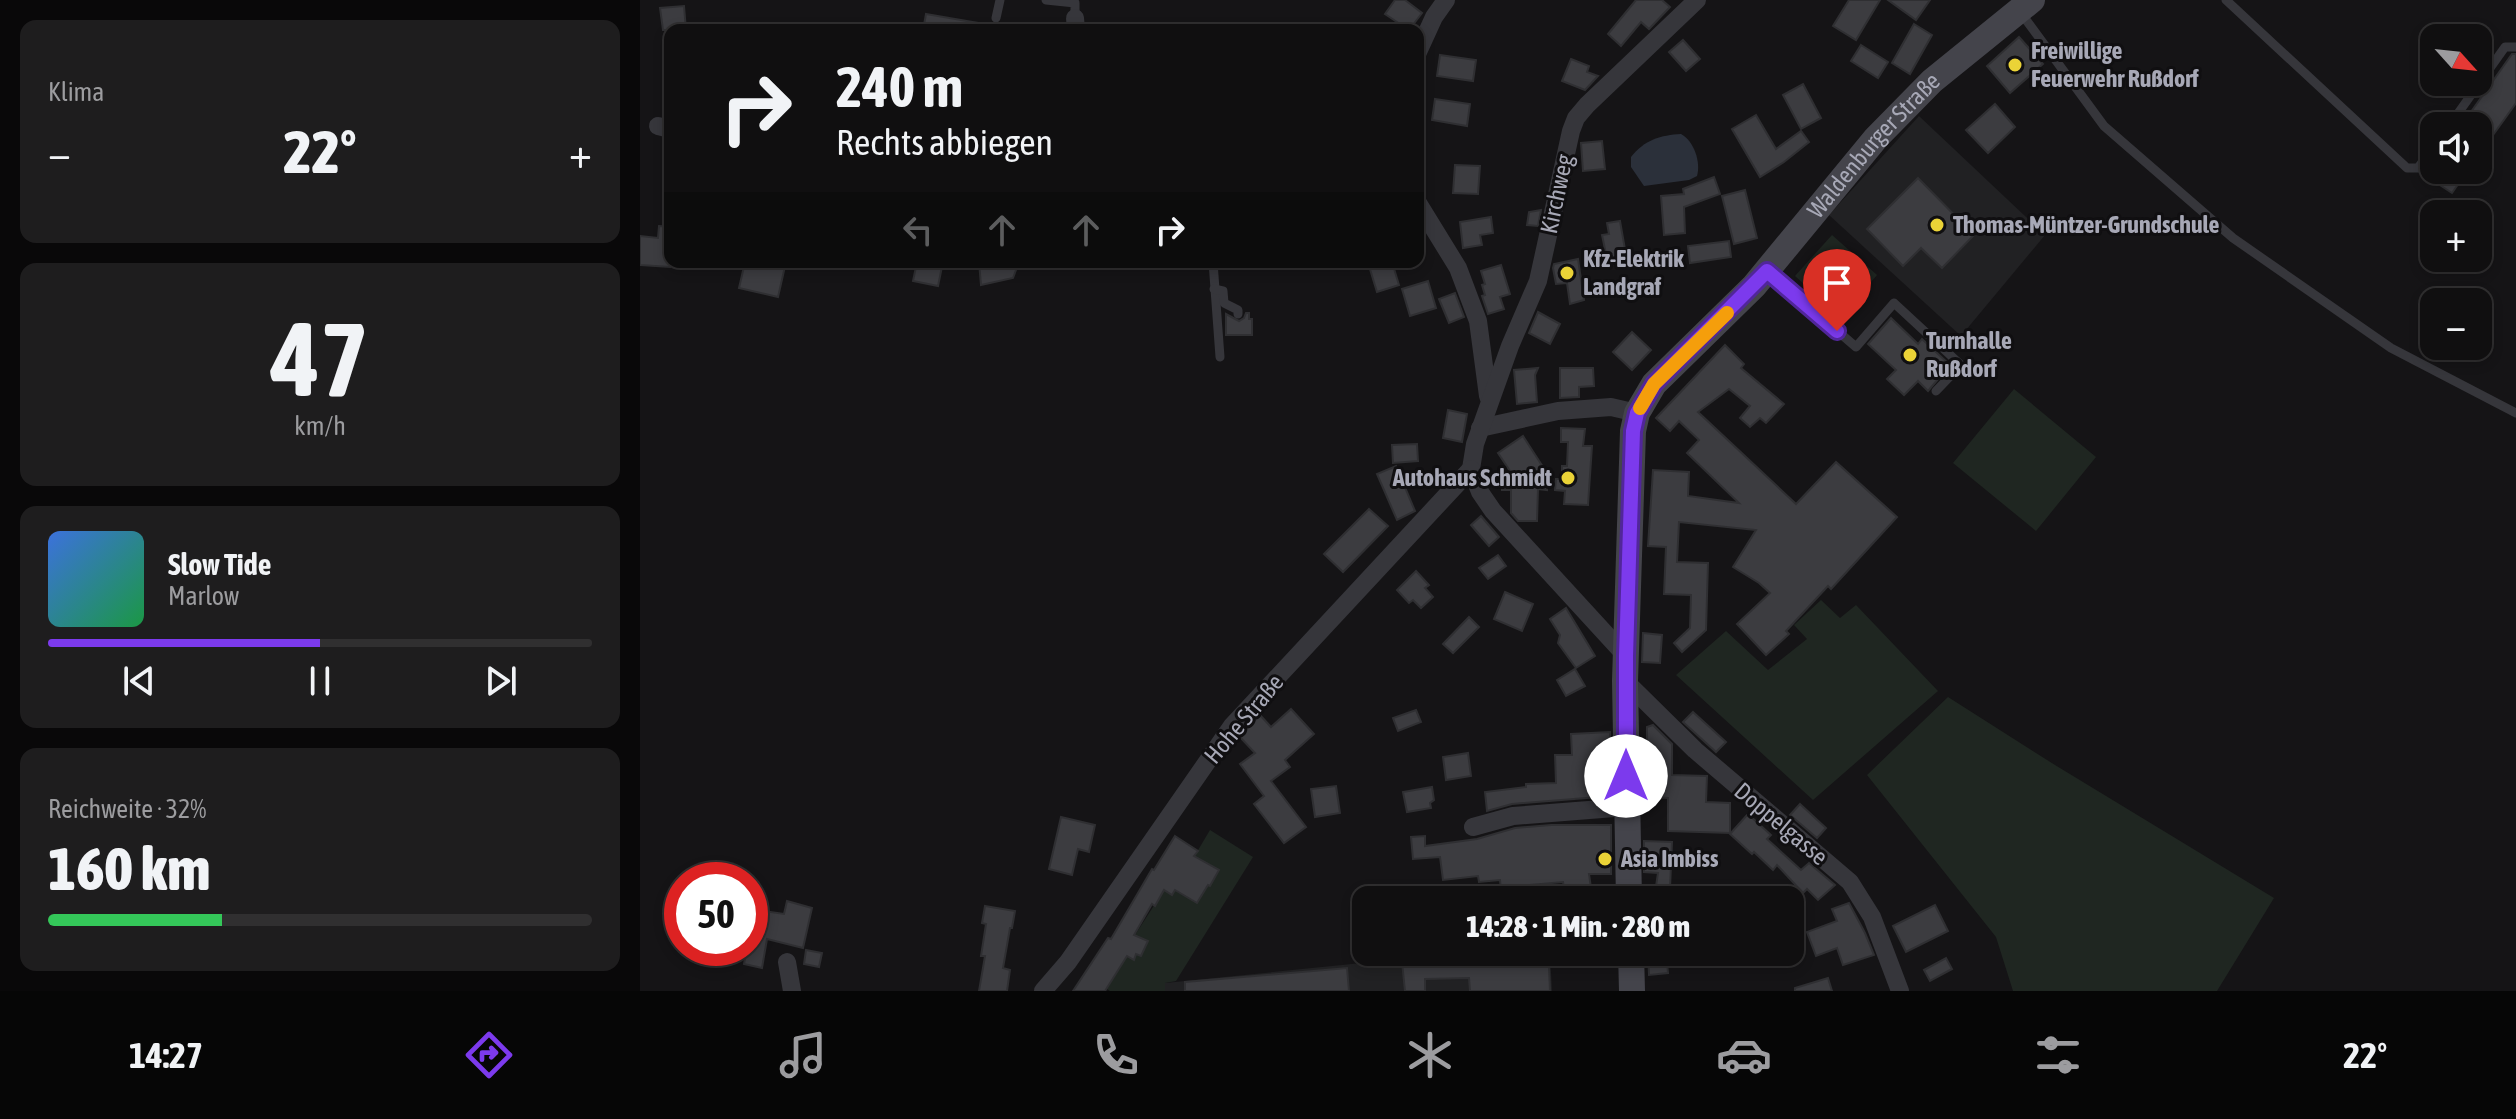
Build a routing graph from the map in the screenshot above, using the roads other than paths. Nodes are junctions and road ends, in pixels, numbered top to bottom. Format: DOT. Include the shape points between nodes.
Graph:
graph roads {
  1 [pos="1000,0"];
  2 [pos="1046,0"];
  3 [pos="1446,0"];
  4 [pos="1697,0"];
  5 [pos="2226,0"];
  6 [pos="2026,5"];
  7 [pos="996,18"];
  8 [pos="1075,24"];
  9 [pos="1424,39"];
  10 [pos="2516,47"];
  11 [pos="2459,112"];
  12 [pos="2420,165"];
  13 [pos="1424,213"];
  14 [pos="1213,268"];
  15 [pos="1767,271"];
  16 [pos="1214,289"];
  17 [pos="1238,314"];
  18 [pos="1220,357"];
  19 [pos="1936,391"];
  20 [pos="1488,403"];
  21 [pos="1637,413"];
  22 [pos="2516,413"];
  23 [pos="1480,428"];
  24 [pos="1471,469"];
  25 [pos="1626,668"];
  26 [pos="1627,807"];
  27 [pos="1473,827"];
  28 [pos="1629,886"];
  29 [pos="787,962"];
  30 [pos="1631,966"];
  31 [pos="792,991"];
  32 [pos="1043,991"];
  33 [pos="1632,991"];
  34 [pos="1900,991"];
  1 -- 7 [label="lane"];
  2 -- 8 [label="lane" via="1075,3"];
  3 -- 9 [label="street"];
  4 -- 20 [label="street, Kirchweg" via="1576,118 1538,281"];
  5 -- 12 [label="lane" via="2407,168"];
  6 -- 15 [label="main road, Waldenburger Straße" via="1932,81 1876,138"];
  6 -- 22 [label="lane" via="2104,126 2233,238 2391,348"];
  10 -- 11 [label="lane" via="2505,47"];
  13 -- 20 [label="street" via="1458,268 1478,321"];
  14 -- 16 [label="lane"];
  15 -- 19 [label="lane" via="1856,347 1894,303 1961,365"];
  15 -- 21 [label="main road, Waldenburger Straße" via="1654,384"];
  16 -- 17 [label="lane" via="1223,291 1224,303"];
  16 -- 18 [label="lane"];
  20 -- 23 [label="street, Kirchweg"];
  21 -- 23 [label="street" via="1611,407 1558,411"];
  21 -- 25 [label="main road, Waldenburger Straße"];
  23 -- 24 [label="street, Kirchweg"];
  24 -- 25 [label="street" via="1493,511"];
  24 -- 32 [label="street, Hohe Straße" via="1232,726"];
  25 -- 26 [label="main road, Waldenburger Straße"];
  25 -- 34 [label="street, Doppelgasse" via="1695,750 1850,882 1872,917"];
  26 -- 27 [label="street" via="1513,816"];
  26 -- 28 [label="main road, Waldenburger Straße"];
  29 -- 31 [label="street"];
  30 -- 33 [label="main road"];
}
